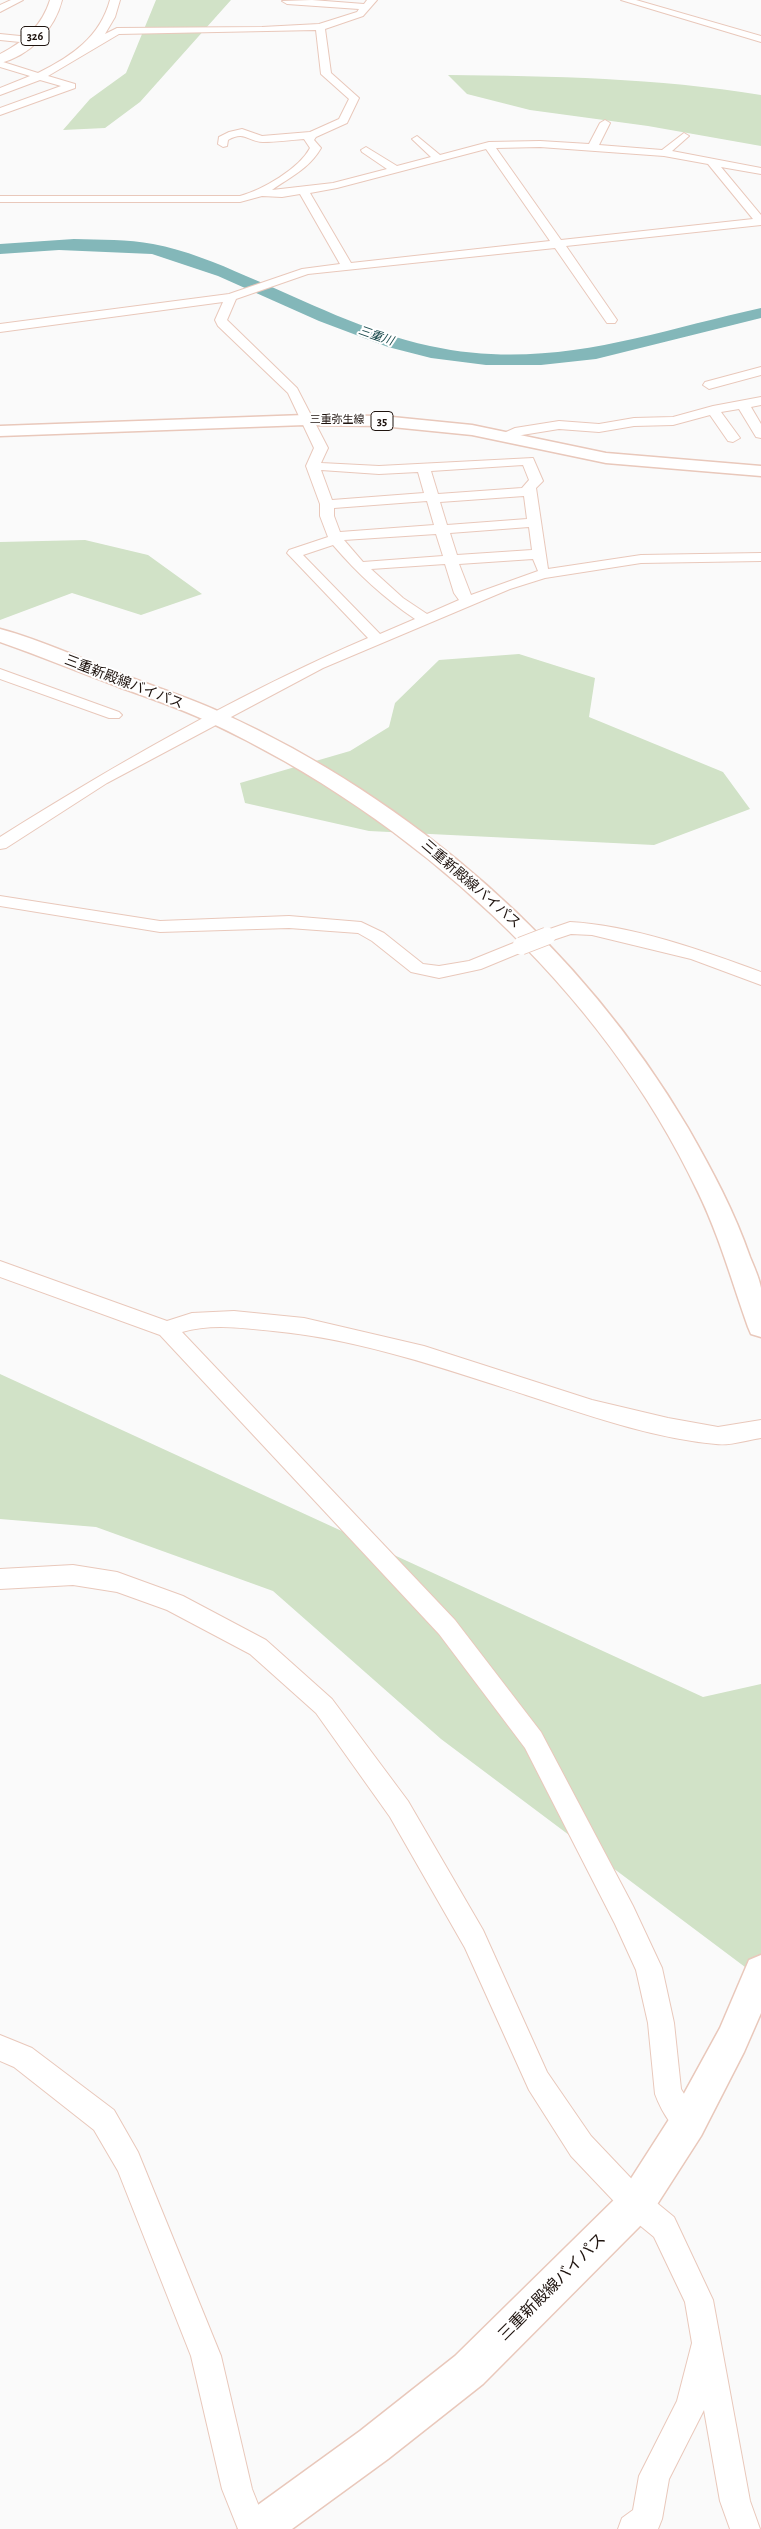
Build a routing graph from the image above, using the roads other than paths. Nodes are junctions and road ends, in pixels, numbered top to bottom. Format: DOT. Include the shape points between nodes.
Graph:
graph roads {
  1 [pos="18,0"];
  2 [pos="56,0"];
  3 [pos="115,0"];
  4 [pos="626,0"];
  5 [pos="287,1"];
  6 [pos="324,2"];
  7 [pos="370,3"];
  8 [pos="0,9"];
  9 [pos="320,27"];
  10 [pos="268,30"];
  11 [pos="0,37"];
  12 [pos="761,38"];
  13 [pos="30,40"];
  14 [pos="84,48"];
  15 [pos="0,59"];
  16 [pos="0,64"];
  17 [pos="40,76"];
  18 [pos="0,92"];
  19 [pos="0,112"];
  20 [pos="605,123"];
  21 [pos="312,135"];
  22 [pos="684,136"];
  23 [pos="416,142"];
  24 [pos="223,144"];
  25 [pos="489,145"];
  26 [pos="593,147"];
  27 [pos="366,150"];
  28 [pos="664,153"];
  29 [pos="436,158"];
  30 [pos="710,160"];
  31 [pos="396,170"];
  32 [pos="761,171"];
  33 [pos="304,192"];
  34 [pos="262,193"];
  35 [pos="0,199"];
  36 [pos="761,222"];
  37 [pos="556,244"];
  38 [pos="347,265"];
  39 [pos="237,296"];
  40 [pos="611,320"];
  41 [pos="0,328"];
  42 [pos="761,371"];
  43 [pos="709,385"];
  44 [pos="761,402"];
  45 [pos="742,405"];
  46 [pos="713,410"];
  47 [pos="305,420"];
  48 [pos="0,431"];
  49 [pos="761,434"];
  50 [pos="502,437"];
  51 [pos="732,438"];
  52 [pos="540,446"];
  53 [pos="528,461"];
  54 [pos="313,466"];
  55 [pos="423,467"];
  56 [pos="761,471"];
  57 [pos="530,492"];
  58 [pos="432,498"];
  59 [pos="327,504"];
  60 [pos="534,523"];
  61 [pos="441,529"];
  62 [pos="336,538"];
  63 [pos="539,554"];
  64 [pos="761,557"];
  65 [pos="451,560"];
  66 [pos="359,566"];
  67 [pos="543,574"];
  68 [pos="468,601"];
  69 [pos="425,619"];
  70 [pos="0,635"];
  71 [pos="378,640"];
  72 [pos="0,674"];
  73 [pos="114,715"];
  74 [pos="217,719"];
  75 [pos="0,844"];
  76 [pos="0,901"];
  77 [pos="761,979"];
  78 [pos="0,1269"];
  79 [pos="761,1327"];
  80 [pos="167,1329"];
  81 [pos="756,1430"];
  82 [pos="0,1579"];
  83 [pos="761,1972"];
  84 [pos="0,2048"];
  85 [pos="688,2122"];
  86 [pos="636,2204"];
  87 [pos="706,2341"];
  88 [pos="253,2529"];
  89 [pos="258,2529"];
  90 [pos="632,2529"];
  91 [pos="745,2529"];
  1 -- 8 [label="street"];
  2 -- 13 [label="highway, 326" via="51,19"];
  3 -- 14 [label="street" via="107,25"];
  4 -- 12 [label="street"];
  5 -- 6 [label="street"];
  5 -- 10 [label="street"];
  6 -- 7 [label="street"];
  7 -- 9 [label="street" via="353,17"];
  9 -- 10 [label="street"];
  9 -- 21 [label="street" via="326,74 354,98 343,122"];
  10 -- 14 [label="street" via="117,32"];
  11 -- 13 [label="street"];
  13 -- 15 [label="highway, 326"];
  14 -- 17 [label="street"];
  16 -- 17 [label="street"];
  17 -- 18 [label="street"];
  17 -- 19 [label="street" via="71,86"];
  20 -- 26 [label="street"];
  21 -- 24 [label="street" via="260,139 253,134 235,133 223,139"];
  21 -- 34 [label="street" via="308,140 316,148 306,164"];
  22 -- 28 [label="street"];
  23 -- 29 [label="street"];
  25 -- 26 [label="street"];
  25 -- 29 [label="street"];
  25 -- 37 [label="street"];
  26 -- 28 [label="street"];
  27 -- 31 [label="street"];
  28 -- 30 [label="street"];
  29 -- 31 [label="street"];
  30 -- 32 [label="street"];
  30 -- 36 [label="street"];
  31 -- 33 [label="street"];
  33 -- 34 [label="street"];
  33 -- 38 [label="street"];
  34 -- 35 [label="street" via="240,199"];
  36 -- 37 [label="street"];
  37 -- 38 [label="street"];
  37 -- 40 [label="street"];
  38 -- 39 [label="street" via="296,273"];
  39 -- 41 [label="street"];
  39 -- 47 [label="street" via="222,320 224,326 293,392"];
  42 -- 43 [label="street"];
  44 -- 45 [label="street"];
  45 -- 46 [label="street"];
  45 -- 49 [label="street"];
  46 -- 50 [label="street" via="673,421 634,422 599,428 559,425"];
  46 -- 51 [label="street"];
  47 -- 48 [label="main road, 三重弥生線 / 35"];
  47 -- 50 [label="main road, 三重弥生線 / 35" via="382,420 443,426"];
  47 -- 54 [label="street" via="321,448"];
  50 -- 52 [label="main road, 三重弥生線 / 35"];
  52 -- 53 [label="street"];
  52 -- 56 [label="main road, 三重弥生線 / 35" via="606,458"];
  53 -- 55 [label="street"];
  53 -- 57 [label="street" via="536,481 529,487"];
  54 -- 55 [label="street" via="361,470"];
  54 -- 59 [label="street"];
  55 -- 58 [label="street"];
  57 -- 58 [label="street"];
  57 -- 60 [label="street"];
  58 -- 59 [label="street"];
  58 -- 61 [label="street"];
  59 -- 62 [label="street" via="327,516"];
  60 -- 61 [label="street"];
  60 -- 63 [label="street"];
  61 -- 62 [label="street"];
  61 -- 65 [label="street"];
  62 -- 66 [label="street"];
  62 -- 71 [label="street" via="294,553"];
  63 -- 65 [label="street"];
  63 -- 67 [label="street"];
  64 -- 67 [label="street" via="641,559"];
  65 -- 66 [label="street"];
  65 -- 68 [label="street" via="461,593"];
  66 -- 69 [label="street" via="398,601"];
  67 -- 68 [label="street"];
  68 -- 69 [label="street"];
  69 -- 71 [label="street"];
  70 -- 74 [label="main road, 三重新殿線バイパス"];
  71 -- 74 [label="street" via="318,665"];
  72 -- 73 [label="street"];
  74 -- 75 [label="street" via="101,780"];
  74 -- 79 [label="main road, 三重新殿線バイパス" via="352,792 432,848 536,942 594,1008 635,1064 680,1136 704,1178"];
  76 -- 77 [label="street, bridge" via="167,927 267,921 364,929 380,937 413,966 427,971 452,971 570,928 592,929 696,954"];
  78 -- 80 [label="street"];
  80 -- 81 [label="street" via="192,1321 234,1319 304,1326 424,1354 592,1408 668,1428 718,1436"];
  80 -- 85 [label="street" via="447,1627 533,1740 649,1968 660,2023 668,2094"];
  82 -- 86 [label="street" via="73,1575 117,1582 175,1602 258,1647 324,1706 399,1810 474,1939 538,2081 581,2146"];
  83 -- 85 [label="main road, 三重新殿線バイパス" via="732,2040"];
  84 -- 88 [label="street" via="23,2057 104,2120 128,2162 206,2356 237,2489"];
  85 -- 86 [label="main road, 三重新殿線バイパス"];
  86 -- 87 [label="street" via="664,2227 699,2300"];
  86 -- 89 [label="main road, 三重新殿線バイパス" via="469,2370"];
  87 -- 90 [label="street" via="691,2405 654,2476 647,2519"];
  87 -- 91 [label="street" via="735,2501"];
}
